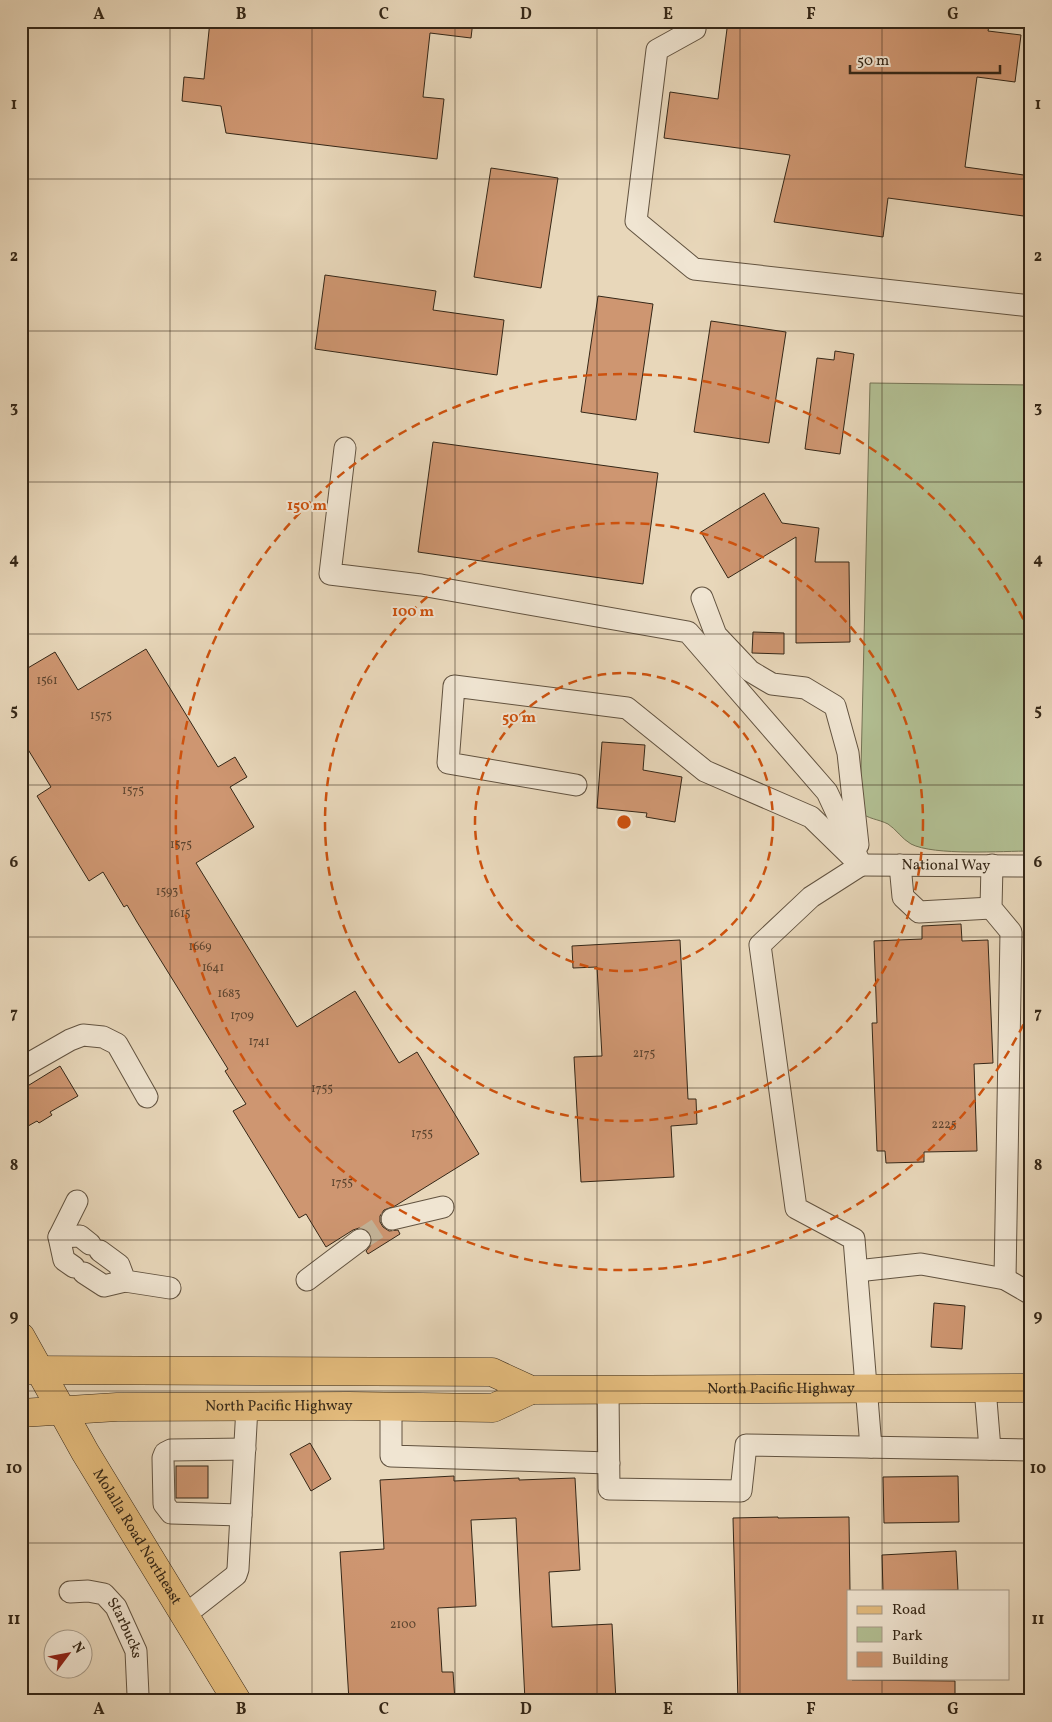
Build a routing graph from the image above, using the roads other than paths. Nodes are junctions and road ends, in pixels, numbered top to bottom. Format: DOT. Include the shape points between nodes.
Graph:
graph roads {
  1 [pos="696,21"];
  2 [pos="1031,306"];
  3 [pos="345,448"];
  4 [pos="702,598"];
  5 [pos="576,785"];
  6 [pos="860,865"];
  7 [pos="900,865"];
  8 [pos="992,865"];
  9 [pos="1031,866"];
  10 [pos="991,908"];
  11 [pos="21,1068"];
  12 [pos="147,1097"];
  13 [pos="77,1200"];
  14 [pos="443,1207"];
  15 [pos="392,1219"];
  16 [pos="59,1237"];
  17 [pos="360,1240"];
  18 [pos="857,1271"];
  19 [pos="1005,1279"];
  20 [pos="307,1280"];
  21 [pos="125,1281"];
  22 [pos="170,1288"];
  23 [pos="1031,1294"];
  24 [pos="21,1337"];
  25 [pos="30,1370"];
  26 [pos="390,1372"];
  27 [pos="985,1388"];
  28 [pos="1031,1388"];
  29 [pos="865,1389"];
  30 [pos="531,1390"];
  31 [pos="608,1390"];
  32 [pos="247,1407"];
  33 [pos="391,1408"];
  34 [pos="62,1411"];
  35 [pos="21,1413"];
  36 [pos="871,1447"];
  37 [pos="245,1449"];
  38 [pos="990,1450"];
  39 [pos="1031,1450"];
  40 [pos="609,1463"];
  41 [pos="241,1516"];
  42 [pos="70,1592"];
  43 [pos="185,1615"];
  44 [pos="136,1701"];
  45 [pos="237,1701"];
  1 -- 2 [label="street" via="695,30 657,50 636,222 694,268"];
  3 -- 6 [label="street" via="330,574 421,585 688,632 827,792"];
  4 -- 6 [label="street" via="716,635 750,671 772,684 805,688 835,706 848,753"];
  5 -- 6 [label="street" via="448,763 454,686 627,708 705,771 811,817"];
  6 -- 7 [label="street, National Way"];
  6 -- 18 [label="street" via="811,897 760,945 796,1208 854,1239"];
  7 -- 8 [label="street, National Way"];
  7 -- 10 [label="street" via="903,897 918,912"];
  8 -- 9 [label="street, National Way"];
  8 -- 10 [label="street"];
  10 -- 19 [label="street" via="1011,932"];
  11 -- 12 [label="street" via="83,1035 103,1037 117,1044"];
  13 -- 16 [label="street"];
  14 -- 15 [label="street"];
  16 -- 21 [label="street" via="80,1236 119,1265"];
  16 -- 21 [label="street" via="64,1260 104,1286"];
  17 -- 20 [label="street"];
  18 -- 19 [label="street" via="921,1264"];
  18 -- 29 [label="street"];
  19 -- 23 [label="street"];
  21 -- 22 [label="street"];
  24 -- 25 [label="main road, Molalla Road Northeast"];
  25 -- 26 [label="main road, North Pacific Highway"];
  25 -- 34 [label="main road, Molalla Road Northeast"];
  26 -- 30 [label="main road, North Pacific Highway" via="492,1372"];
  26 -- 33 [label="main road"];
  27 -- 28 [label="main road, North Pacific Highway"];
  27 -- 29 [label="main road, North Pacific Highway"];
  27 -- 38 [label="street"];
  29 -- 31 [label="main road, North Pacific Highway"];
  29 -- 36 [label="street"];
  30 -- 31 [label="main road, North Pacific Highway"];
  30 -- 33 [label="main road, North Pacific Highway" via="493,1408"];
  31 -- 40 [label="street"];
  32 -- 33 [label="main road, North Pacific Highway"];
  32 -- 34 [label="main road, North Pacific Highway"];
  32 -- 37 [label="street"];
  33 -- 40 [label="street" via="391,1456"];
  34 -- 35 [label="main road, North Pacific Highway"];
  34 -- 43 [label="main road, Molalla Road Northeast"];
  36 -- 38 [label="street"];
  36 -- 40 [label="street" via="746,1445 741,1491 609,1488"];
  37 -- 41 [label="street"];
  37 -- 41 [label="street" via="171,1450 163,1458 164,1504 171,1513"];
  38 -- 39 [label="street"];
  41 -- 43 [label="street" via="236,1574"];
  42 -- 44 [label="street, Starbucks" via="104,1594 116,1607 136,1651"];
  43 -- 45 [label="main road, Molalla Road Northeast"];
}
